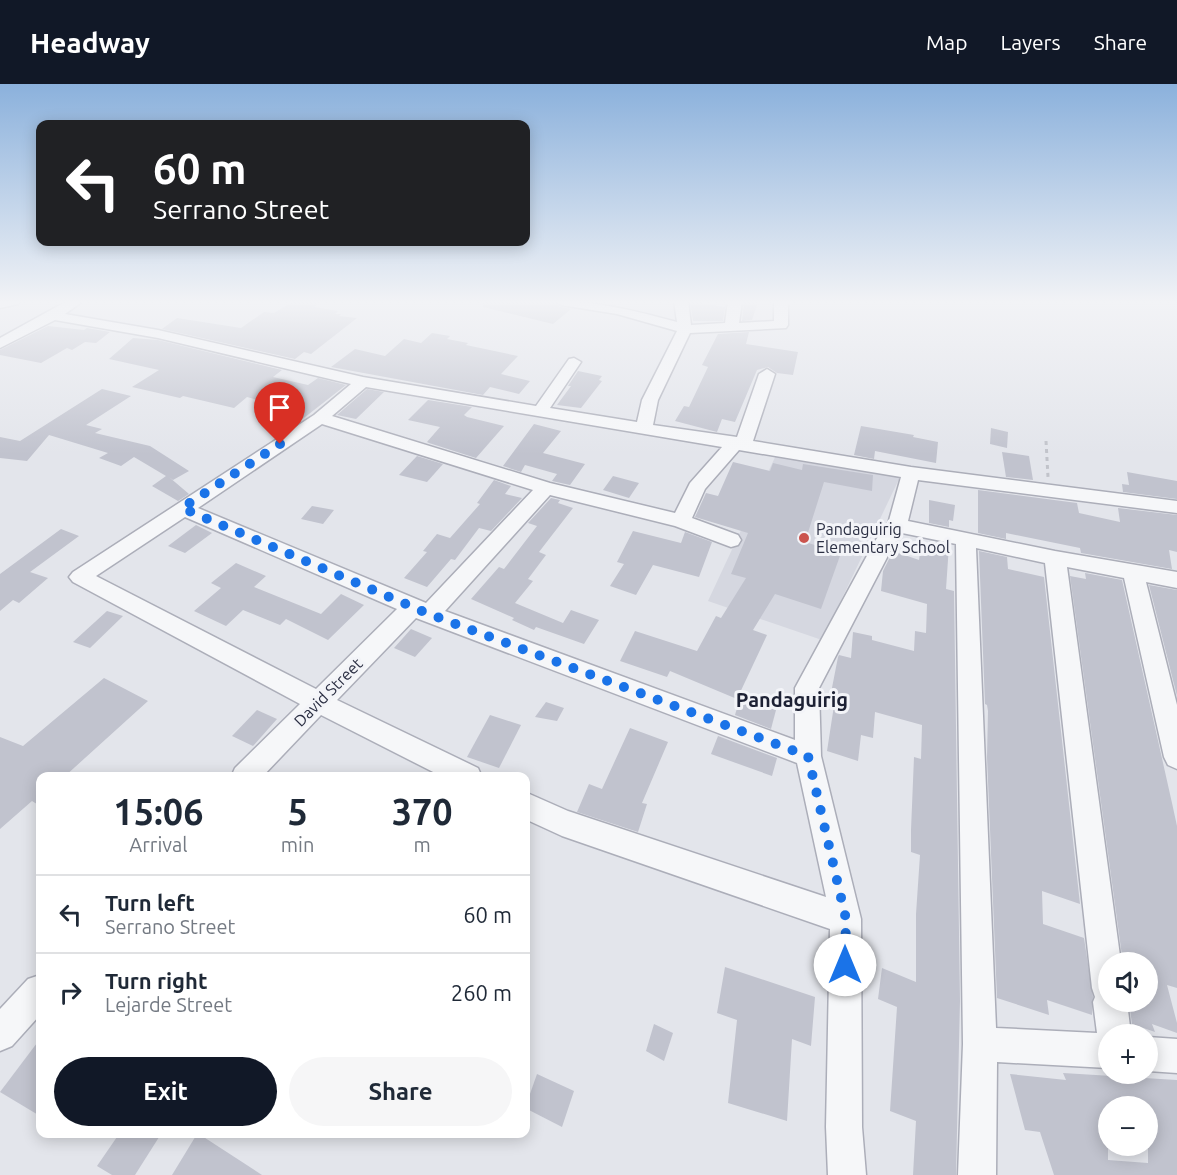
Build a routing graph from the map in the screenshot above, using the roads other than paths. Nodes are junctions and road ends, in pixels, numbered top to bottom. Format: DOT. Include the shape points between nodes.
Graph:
graph roads {
  1 [pos="235,352"];
  2 [pos="674,352"];
  3 [pos="573,362"];
  4 [pos="767,374"];
  5 [pos="363,382"];
  6 [pos="541,410"];
  7 [pos="320,418"];
  8 [pos="644,427"];
  9 [pos="740,443"];
  10 [pos="911,473"];
  11 [pos="546,489"];
  12 [pos="1177,507"];
  13 [pos="182,508"];
  14 [pos="681,521"];
  15 [pos="897,525"];
  16 [pos="731,540"];
  17 [pos="966,540"];
  18 [pos="1055,558"];
  19 [pos="1132,571"];
  20 [pos="1177,580"];
  21 [pos="421,610"];
  22 [pos="318,702"];
  23 [pos="808,756"];
  24 [pos="1177,757"];
  25 [pos="249,772"];
  26 [pos="459,772"];
  27 [pos="530,808"];
  28 [pos="846,919"];
  29 [pos="1104,952"];
  30 [pos="36,995"];
  31 [pos="0,1034"];
  32 [pos="980,1044"];
  33 [pos="1098,1050"];
  34 [pos="1158,1055"];
  35 [pos="1177,1056"];
  36 [pos="847,1175"];
  37 [pos="977,1175"];
  1 -- 5 [label="street"];
  2 -- 8 [label="street" via="650,400"];
  3 -- 6 [label="street"];
  4 -- 9 [label="street"];
  5 -- 6 [label="street"];
  5 -- 7 [label="street"];
  6 -- 8 [label="street"];
  7 -- 11 [label="street"];
  7 -- 13 [label="street"];
  8 -- 9 [label="street"];
  9 -- 10 [label="street"];
  9 -- 14 [label="street" via="697,487"];
  10 -- 12 [label="street"];
  10 -- 15 [label="street"];
  11 -- 14 [label="street"];
  11 -- 21 [label="street, David Street"];
  13 -- 21 [label="street"];
  13 -- 22 [label="street" via="80,577"];
  14 -- 16 [label="street"];
  15 -- 17 [label="street"];
  15 -- 23 [label="street" via="807,688"];
  17 -- 18 [label="street"];
  17 -- 32 [label="street"];
  18 -- 19 [label="street"];
  18 -- 29 [label="street"];
  19 -- 20 [label="street"];
  19 -- 24 [label="street"];
  21 -- 22 [label="street, David Street"];
  21 -- 23 [label="street"];
  22 -- 25 [label="street, David Street"];
  22 -- 26 [label="street"];
  23 -- 28 [label="street"];
  27 -- 28 [label="street" via="561,823"];
  28 -- 36 [label="street"];
  30 -- 31 [label="street"];
  32 -- 33 [label="street"];
  32 -- 37 [label="street"];
  34 -- 35 [label="street"];
}
